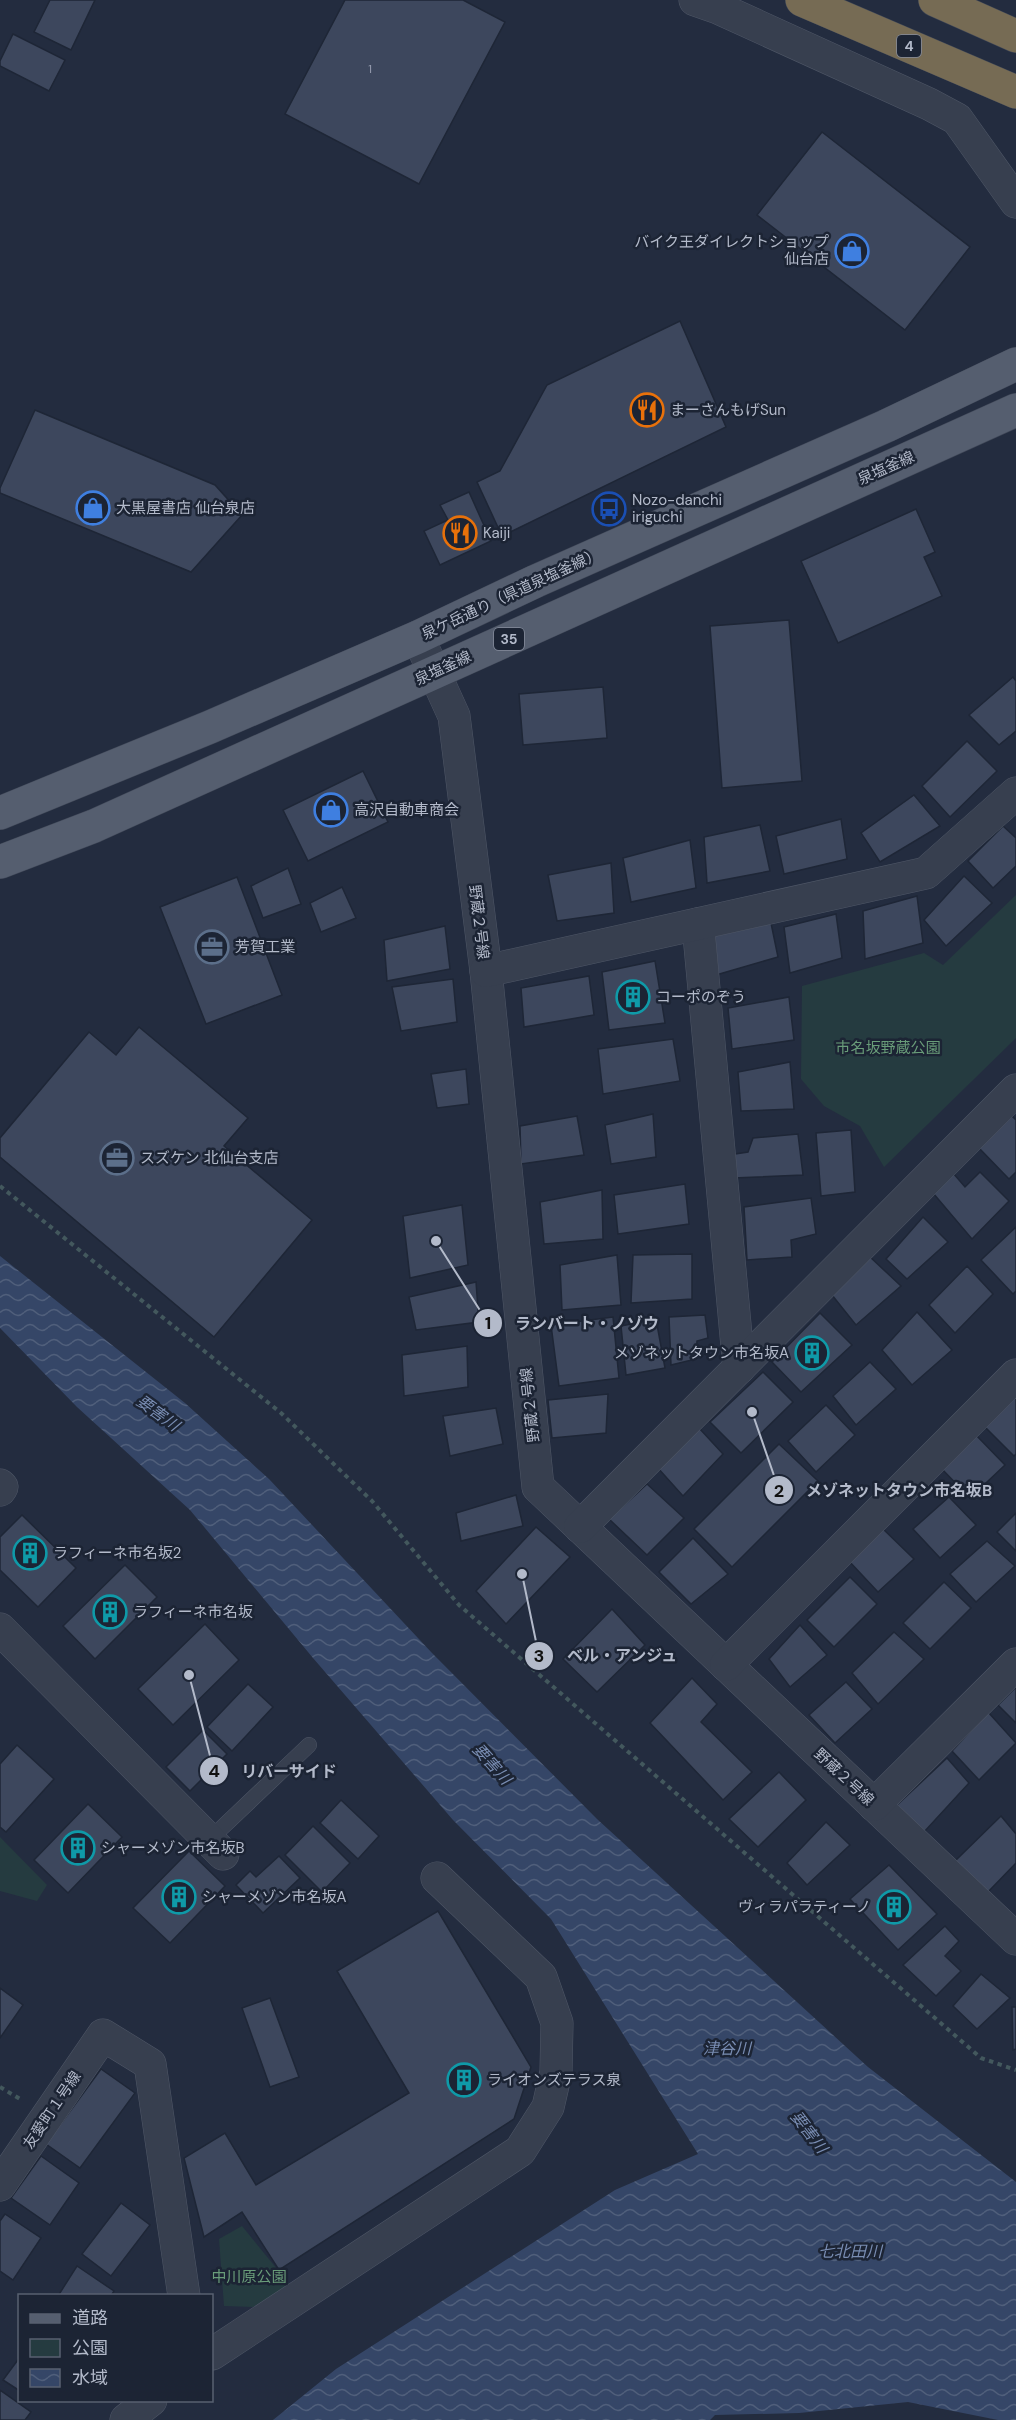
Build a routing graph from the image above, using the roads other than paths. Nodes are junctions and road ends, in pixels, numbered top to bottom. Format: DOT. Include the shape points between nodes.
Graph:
graph roads {
  1 [pos="695,0"];
  2 [pos="802,0"];
  3 [pos="935,0"];
  4 [pos="1016,36"];
  5 [pos="1016,92"];
  6 [pos="1016,202"];
  7 [pos="1016,364"];
  8 [pos="1016,410"];
  9 [pos="418,637"];
  10 [pos="434,673"];
  11 [pos="1016,793"];
  12 [pos="0,813"];
  13 [pos="0,862"];
  14 [pos="698,924"];
  15 [pos="486,971"];
  16 [pos="1016,1090"];
  17 [pos="739,1368"];
  18 [pos="1016,1375"];
  19 [pos="0,1485"];
  20 [pos="0,1490"];
  21 [pos="580,1527"];
  22 [pos="0,1629"];
  23 [pos="1016,1664"];
  24 [pos="726,1665"];
  25 [pos="309,1745"];
  26 [pos="874,1805"];
  27 [pos="216,1847"];
  28 [pos="437,1878"];
  29 [pos="1016,1939"];
  30 [pos="0,2185"];
  31 [pos="184,2294"];
  32 [pos="213,2353"];
  33 [pos="148,2402"];
  34 [pos="126,2420"];
  1 -- 6 [label="street" via="957,119"];
  2 -- 5 [label="highway, 4"];
  3 -- 4 [label="highway"];
  7 -- 9 [label="main road, 泉ケ岳通り（県道泉塩釜線）"];
  8 -- 10 [label="main road, 泉塩釜線 / 35"];
  9 -- 10 [label="street, 野蔵２号線"];
  9 -- 12 [label="main road, 泉ケ岳通り（県道泉塩釜線）" via="210,728"];
  10 -- 13 [label="main road, 泉塩釜線 / 35" via="94,826"];
  10 -- 15 [label="street, 野蔵２号線" via="454,716"];
  11 -- 14 [label="street" via="926,873"];
  14 -- 15 [label="street"];
  14 -- 17 [label="street"];
  15 -- 21 [label="street, 野蔵２号線" via="538,1487"];
  16 -- 17 [label="street"];
  17 -- 21 [label="street"];
  18 -- 24 [label="street"];
  19 -- 20 [label="street"];
  21 -- 24 [label="street, 野蔵２号線"];
  22 -- 27 [label="street"];
  23 -- 26 [label="street"];
  24 -- 26 [label="street, 野蔵２号線"];
  25 -- 27 [label="lane"];
  26 -- 29 [label="street, 野蔵２号線"];
  28 -- 32 [label="street" via="541,1977 557,2023 556,2072 548,2107 520,2151"];
  30 -- 31 [label="street, 友愛町１号線" via="103,2035 150,2064"];
  33 -- 34 [label="street"];
}
